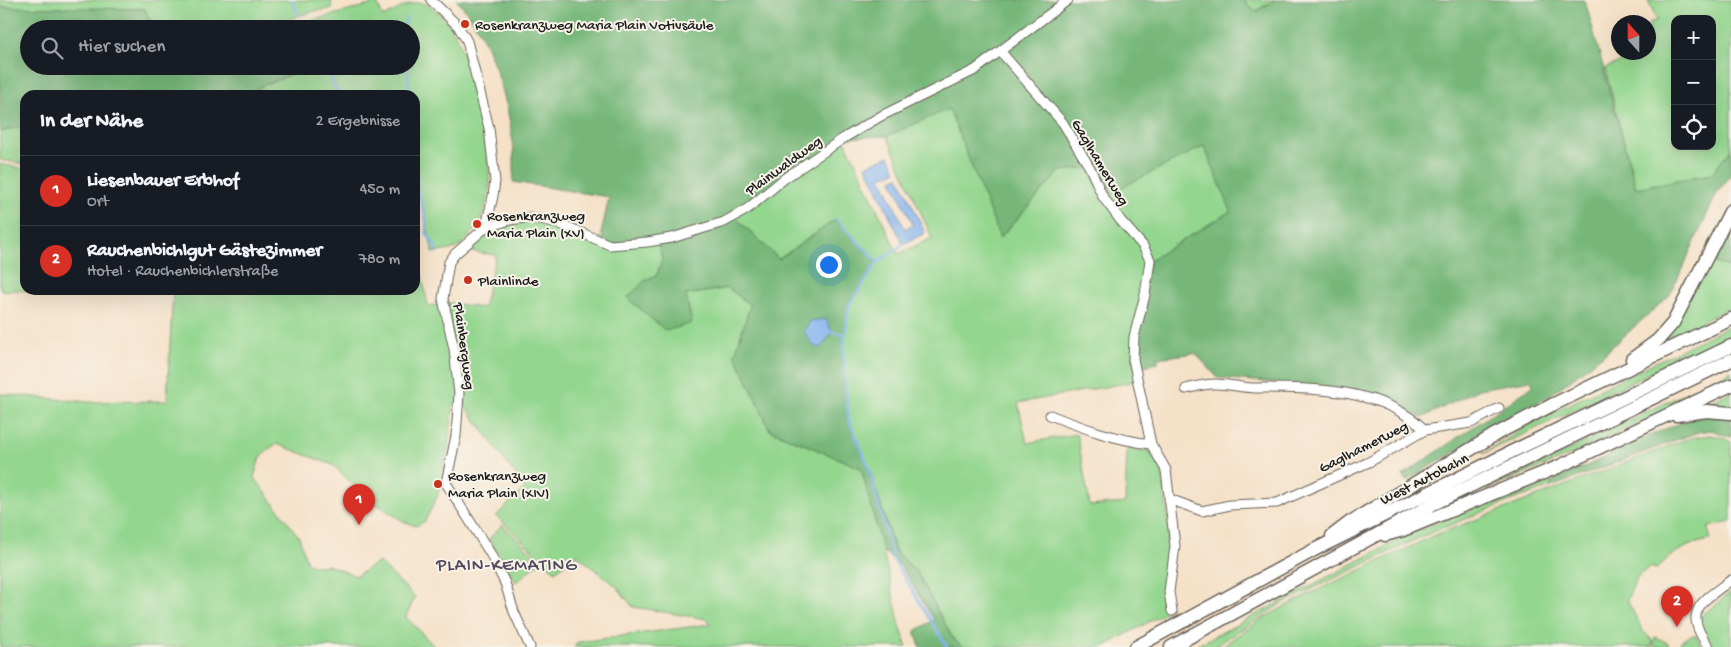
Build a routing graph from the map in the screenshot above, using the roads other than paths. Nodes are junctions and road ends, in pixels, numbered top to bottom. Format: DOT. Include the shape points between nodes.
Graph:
graph roads {
  1 [pos="431,0"];
  2 [pos="1068,0"];
  3 [pos="1001,52"];
  4 [pos="1731,210"];
  5 [pos="486,226"];
  6 [pos="1731,319"];
  7 [pos="1731,346"];
  8 [pos="1731,360"];
  9 [pos="1620,373"];
  10 [pos="1731,386"];
  11 [pos="1186,389"];
  12 [pos="1499,408"];
  13 [pos="1731,413"];
  14 [pos="1050,415"];
  15 [pos="1668,415"];
  16 [pos="1425,430"];
  17 [pos="1151,444"];
  18 [pos="1169,499"];
  19 [pos="1367,541"];
  20 [pos="1314,550"];
  21 [pos="1731,580"];
  22 [pos="1172,611"];
  23 [pos="530,647"];
  24 [pos="1136,647"];
  25 [pos="1171,647"];
  26 [pos="1709,647"];
  1 -- 5 [label="street" via="458,26 473,61 489,128 495,181"];
  2 -- 3 [label="street, Plainwaldweg"];
  3 -- 5 [label="street, Plainwaldweg" via="975,70 880,116 844,138 785,178 746,210 724,222 672,238 610,245 558,222 532,217"];
  3 -- 17 [label="street, Gaglhamerweg" via="1063,123 1103,197 1143,246 1150,260 1146,295 1134,337 1133,359"];
  4 -- 9 [label="highway" via="1673,323"];
  5 -- 23 [label="street, Plainbergweg" via="449,262 443,299 454,349 459,394 456,436 446,484 490,553"];
  6 -- 9 [label="highway"];
  7 -- 20 [label="highway, West Autobahn"];
  8 -- 19 [label="highway, West Autobahn" via="1450,496"];
  9 -- 20 [label="highway" via="1533,414 1458,456 1349,523"];
  10 -- 15 [label="highway"];
  11 -- 16 [label="street, Gaglhamerweg" via="1212,384 1348,393 1376,400 1415,420"];
  12 -- 16 [label="street, Gaglhamerweg" via="1471,423"];
  13 -- 15 [label="highway" via="1707,411"];
  14 -- 17 [label="street" via="1125,442"];
  15 -- 19 [label="highway" via="1558,468 1403,530"];
  16 -- 18 [label="street, Gaglhamerweg" via="1369,462 1277,503 1230,505 1202,511"];
  17 -- 18 [label="street, Gaglhamerweg" via="1166,470"];
  18 -- 22 [label="street, Gaglhamerweg" via="1175,546 1169,592"];
  19 -- 25 [label="highway, West Autobahn"];
  20 -- 24 [label="highway, West Autobahn"];
  21 -- 26 [label="street" via="1699,605 1696,622"];
}
